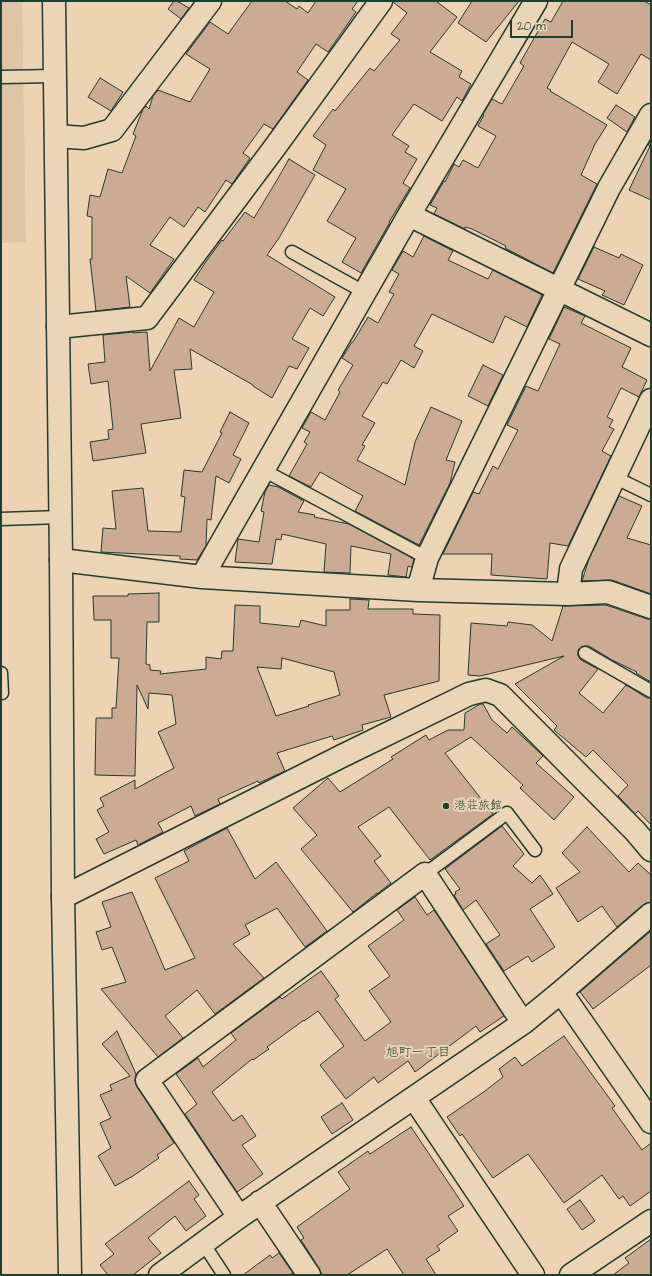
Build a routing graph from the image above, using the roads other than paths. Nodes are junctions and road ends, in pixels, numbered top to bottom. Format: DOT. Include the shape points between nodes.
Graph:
graph roads {
  1 [pos="54,1"];
  2 [pos="210,1"];
  3 [pos="381,1"];
  4 [pos="536,1"];
  5 [pos="55,76"];
  6 [pos="1,77"];
  7 [pos="651,115"];
  8 [pos="56,136"];
  9 [pos="409,215"];
  10 [pos="292,252"];
  11 [pos="559,289"];
  12 [pos="364,292"];
  13 [pos="58,327"];
  14 [pos="651,334"];
  15 [pos="651,400"];
  16 [pos="263,470"];
  17 [pos="614,477"];
  18 [pos="651,495"];
  19 [pos="60,517"];
  20 [pos="1,519"];
  21 [pos="427,558"];
  22 [pos="61,560"];
  23 [pos="202,577"];
  24 [pos="418,590"];
  25 [pos="568,594"];
  26 [pos="651,608"];
  27 [pos="585,653"];
  28 [pos="1,673"];
  29 [pos="651,691"];
  30 [pos="2,693"];
  31 [pos="535,850"];
  32 [pos="651,850"];
  33 [pos="425,874"];
  34 [pos="63,897"];
  35 [pos="651,914"];
  36 [pos="561,992"];
  37 [pos="523,1023"];
  38 [pos="414,1098"];
  39 [pos="651,1122"];
  40 [pos="260,1202"];
  41 [pos="239,1217"];
  42 [pos="651,1221"];
  43 [pos="203,1243"];
  44 [pos="70,1275"];
  45 [pos="160,1275"];
  46 [pos="224,1275"];
  47 [pos="309,1275"];
  48 [pos="533,1275"];
  49 [pos="571,1275"];
  1 -- 5 [label="street"];
  2 -- 8 [label="street" via="112,130 84,138"];
  3 -- 13 [label="street" via="147,318"];
  4 -- 9 [label="street"];
  5 -- 6 [label="lane"];
  5 -- 8 [label="street"];
  7 -- 11 [label="street" via="609,188"];
  8 -- 13 [label="street"];
  9 -- 11 [label="street"];
  9 -- 12 [label="street"];
  10 -- 12 [label="lane"];
  11 -- 14 [label="street"];
  11 -- 21 [label="street"];
  12 -- 16 [label="street"];
  13 -- 19 [label="street"];
  15 -- 17 [label="street"];
  16 -- 21 [label="lane"];
  16 -- 23 [label="street"];
  17 -- 18 [label="lane"];
  17 -- 25 [label="street" via="571,569"];
  19 -- 20 [label="lane"];
  19 -- 22 [label="street"];
  21 -- 24 [label="street"];
  22 -- 23 [label="street"];
  22 -- 34 [label="street"];
  23 -- 24 [label="street"];
  24 -- 25 [label="street"];
  25 -- 26 [label="street" via="608,592"];
  27 -- 29 [label="lane"];
  28 -- 30 [label="lane"];
  31 -- 33 [label="lane" via="507,813"];
  32 -- 34 [label="street" via="500,695 486,690 469,694 342,756"];
  33 -- 37 [label="street"];
  33 -- 41 [label="street" via="147,1080"];
  34 -- 44 [label="street"];
  35 -- 36 [label="street"];
  36 -- 37 [label="street"];
  36 -- 39 [label="street"];
  37 -- 38 [label="street"];
  38 -- 40 [label="street"];
  38 -- 48 [label="street"];
  40 -- 41 [label="street"];
  40 -- 47 [label="street"];
  41 -- 43 [label="street"];
  42 -- 49 [label="street"];
  43 -- 45 [label="street"];
  43 -- 46 [label="lane"];
}
